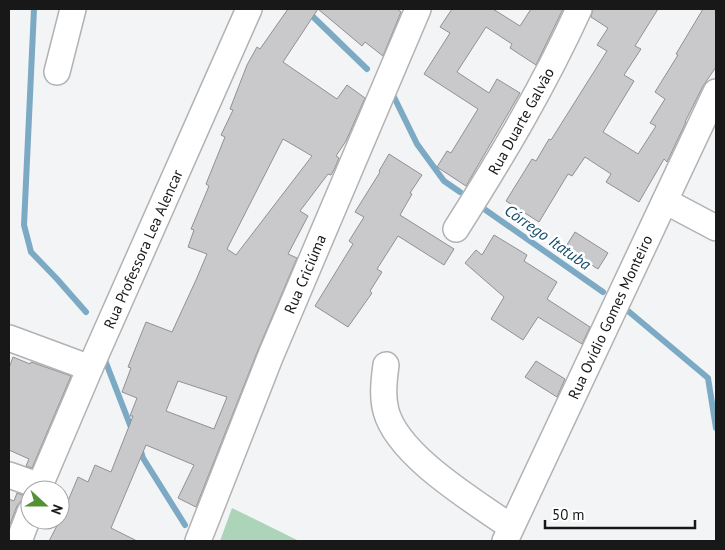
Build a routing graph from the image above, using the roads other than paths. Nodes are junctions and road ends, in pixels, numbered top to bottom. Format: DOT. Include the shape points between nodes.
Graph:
graph roads {
  1 [pos="73,9"];
  2 [pos="250,9"];
  3 [pos="418,9"];
  4 [pos="579,9"];
  5 [pos="56,72"];
  6 [pos="716,92"];
  7 [pos="665,201"];
  8 [pos="716,228"];
  9 [pos="456,229"];
  10 [pos="9,338"];
  11 [pos="386,365"];
  12 [pos="90,368"];
  13 [pos="9,475"];
  14 [pos="21,480"];
  15 [pos="42,480"];
  16 [pos="508,534"];
  17 [pos="198,541"];
  1 -- 5 [label="street"];
  2 -- 12 [label="street, Rua Professora Lea Alencar"];
  3 -- 17 [label="street, Rua Criciúma" via="270,355"];
  4 -- 9 [label="street, Rua Duarte Galvão" via="538,93"];
  6 -- 7 [label="street, Rua Ovídio Gomes Monteiro"];
  7 -- 8 [label="street"];
  7 -- 16 [label="street, Rua Ovídio Gomes Monteiro"];
  10 -- 12 [label="street"];
  11 -- 16 [label="street" via="386,411 393,429 407,447"];
  12 -- 15 [label="street, Rua Professora Lea Alencar"];
  13 -- 14 [label="street"];
}
